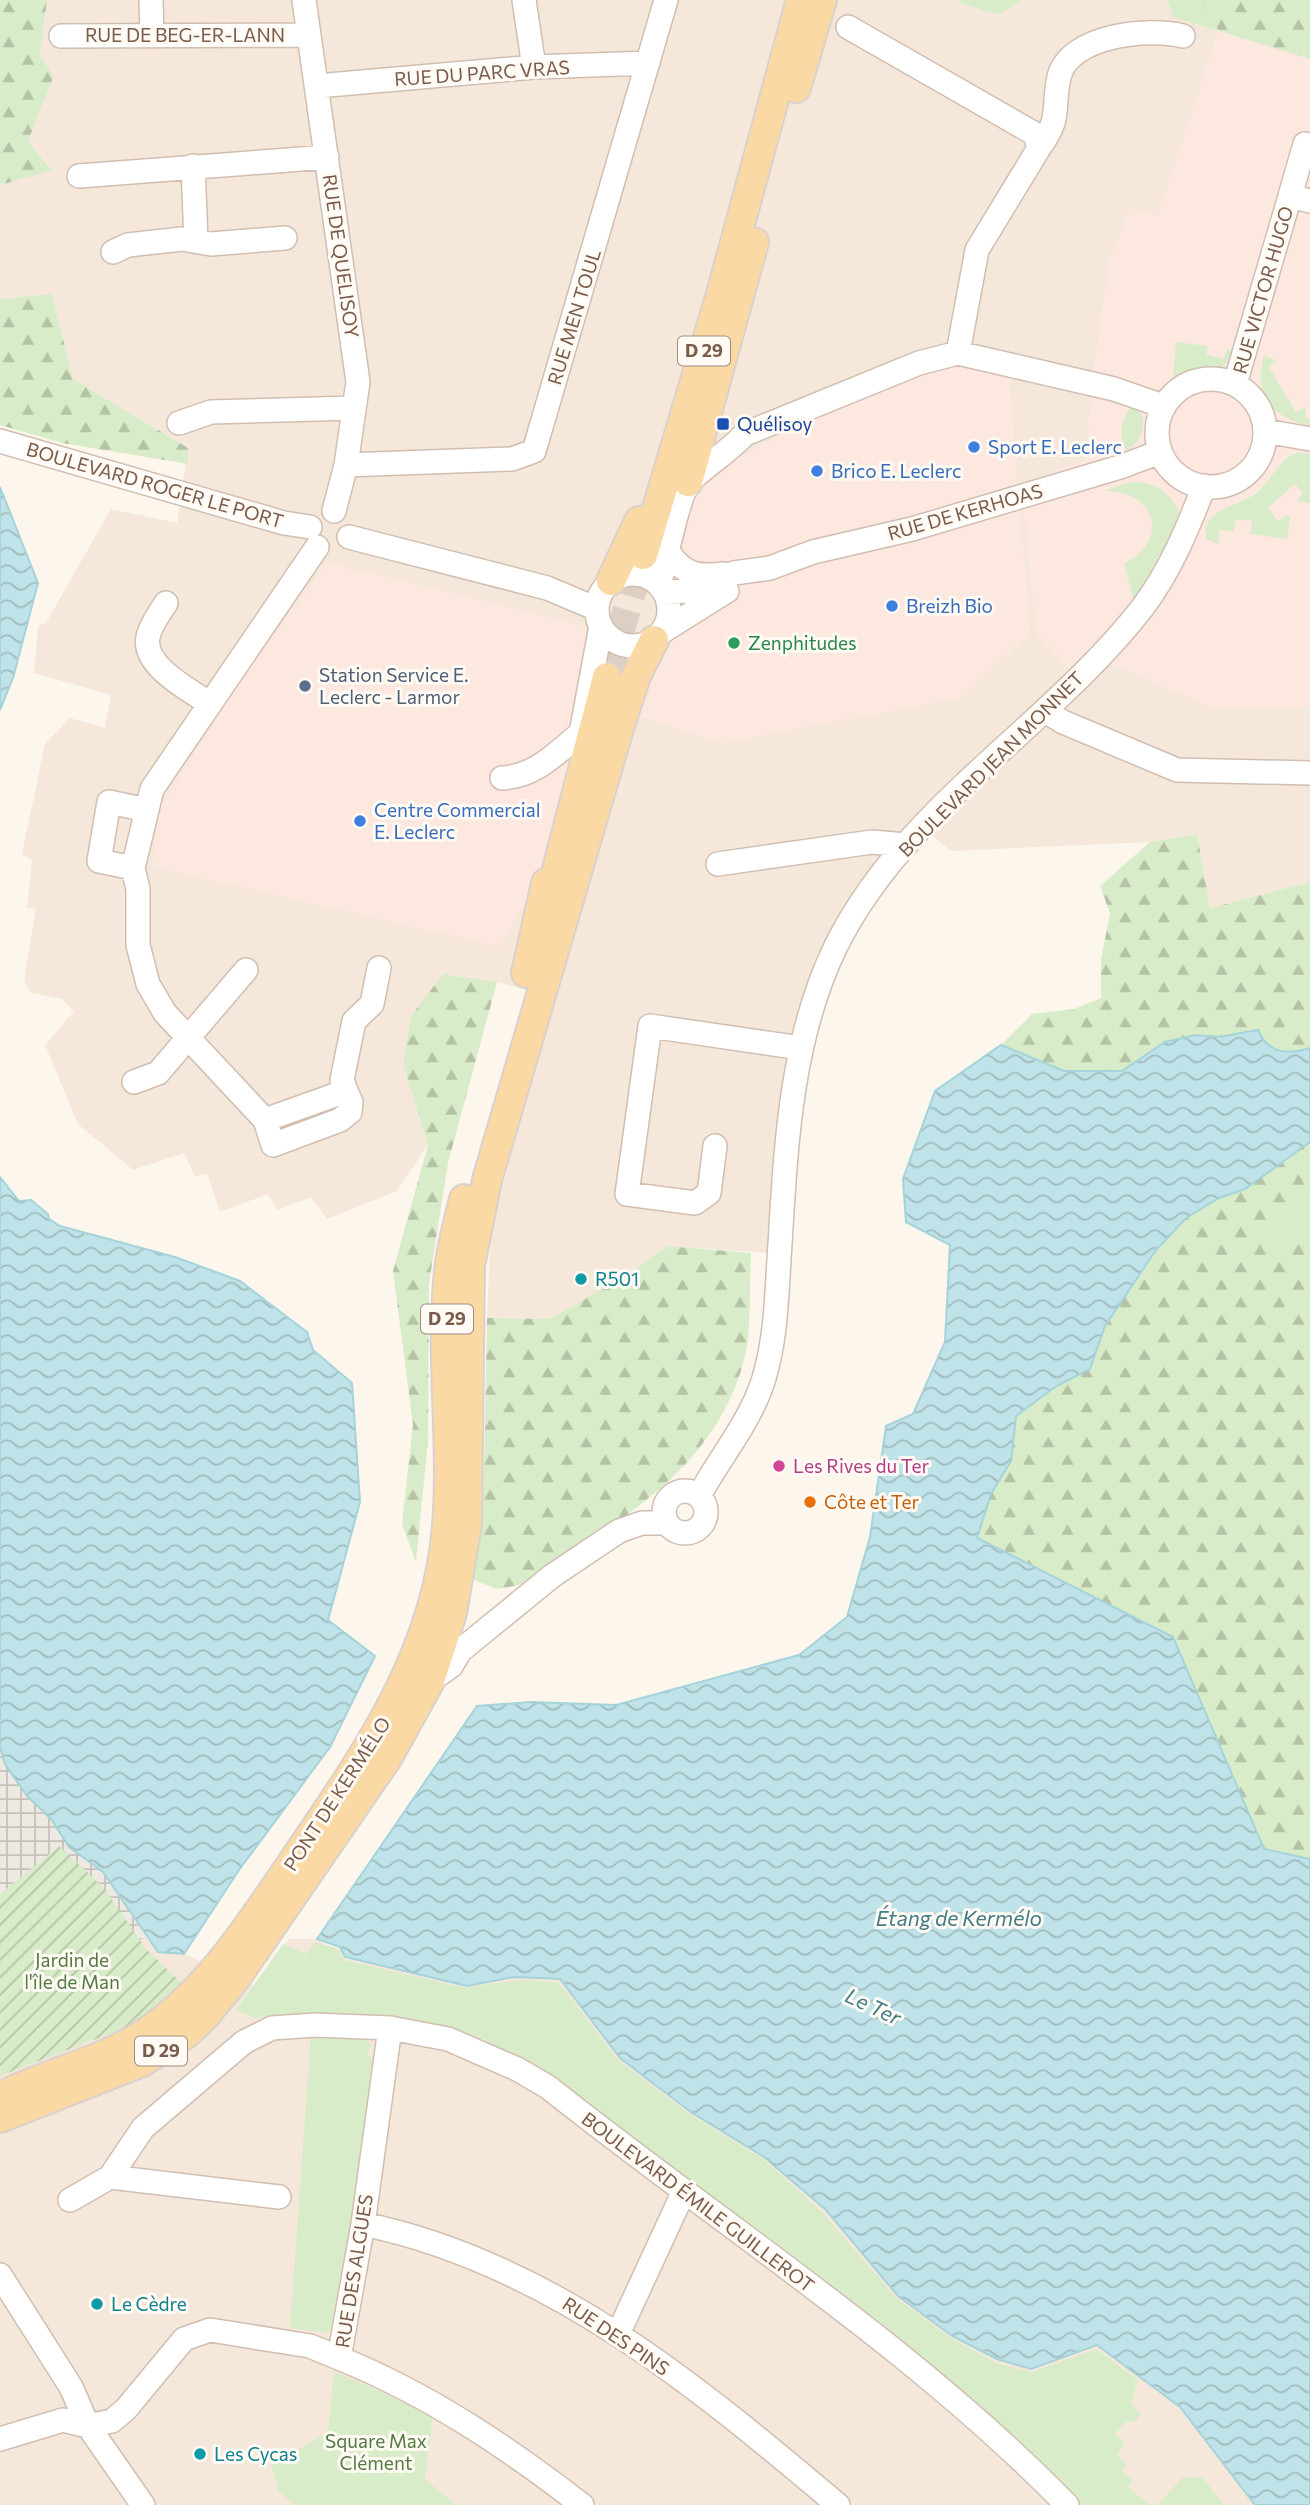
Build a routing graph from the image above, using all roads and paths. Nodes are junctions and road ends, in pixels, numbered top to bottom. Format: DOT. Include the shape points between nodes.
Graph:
graph roads {
  1 [pos="151,0"];
  2 [pos="304,0"];
  3 [pos="524,0"];
  4 [pos="666,0"];
  5 [pos="801,0"];
  6 [pos="822,0"];
  7 [pos="848,27"];
  8 [pos="309,35"];
  9 [pos="61,36"];
  10 [pos="152,36"];
  11 [pos="1183,36"];
  12 [pos="648,63"];
  13 [pos="534,67"];
  14 [pos="317,86"];
  15 [pos="1306,144"];
  16 [pos="1039,148"];
  17 [pos="768,150"];
  18 [pos="327,157"];
  19 [pos="193,166"];
  20 [pos="79,176"];
  21 [pos="1300,199"];
  22 [pos="285,238"];
  23 [pos="196,241"];
  24 [pos="113,253"];
  25 [pos="958,353"];
  26 [pos="1235,384"];
  27 [pos="1163,406"];
  28 [pos="353,408"];
  29 [pos="179,423"];
  30 [pos="1265,431"];
  31 [pos="1310,439"];
  32 [pos="0,441"];
  33 [pos="1160,452"];
  34 [pos="346,465"];
  35 [pos="688,482"];
  36 [pos="1204,486"];
  37 [pos="334,512"];
  38 [pos="313,537"];
  39 [pos="349,537"];
  40 [pos="655,555"];
  41 [pos="770,568"];
  42 [pos="734,573"];
  43 [pos="611,581"];
  44 [pos="662,589"];
  45 [pos="166,603"];
  46 [pos="599,618"];
  47 [pos="658,635"];
  48 [pos="612,678"];
  49 [pos="209,704"];
  50 [pos="1045,710"];
  51 [pos="581,733"];
  52 [pos="1310,773"];
  53 [pos="502,778"];
  54 [pos="147,810"];
  55 [pos="906,845"];
  56 [pos="718,864"];
  57 [pos="133,868"];
  58 [pos="379,968"];
  59 [pos="246,970"];
  60 [pos="535,975"];
  61 [pos="187,1039"];
  62 [pos="801,1048"];
  63 [pos="134,1082"];
  64 [pos="715,1146"];
  65 [pos="420,1676"];
  66 [pos="266,1918"];
  67 [pos="390,2028"];
  68 [pos="143,2035"];
  69 [pos="0,2081"];
  70 [pos="0,2097"];
  71 [pos="0,2118"];
  72 [pos="110,2177"];
  73 [pos="684,2191"];
  74 [pos="279,2197"];
  75 [pos="70,2200"];
  76 [pos="363,2224"];
  77 [pos="0,2275"];
  78 [pos="0,2306"];
  79 [pos="618,2334"];
  80 [pos="340,2358"];
  81 [pos="86,2421"];
  82 [pos="0,2439"];
  83 [pos="143,2505"];
  84 [pos="582,2505"];
  85 [pos="838,2505"];
  86 [pos="1067,2505"];
  1 -- 10 [label="street"];
  2 -- 8 [label="street, RUE DE QUELISOY"];
  3 -- 13 [label="street"];
  4 -- 12 [label="street, RUE MEN TOUL"];
  5 -- 17 [label="main road, D 29"];
  6 -- 17 [label="main road, D 29"];
  7 -- 16 [label="street" via="1034,134"];
  8 -- 10 [label="street, RUE DE BEG-ER-LANN"];
  8 -- 14 [label="street, RUE DE QUELISOY"];
  9 -- 10 [label="street, RUE DE BEG-ER-LANN"];
  11 -- 16 [label="street" via="1140,32 1115,37 1090,45 1068,60 1059,76 1055,123"];
  12 -- 13 [label="street, RUE DU PARC VRAS"];
  12 -- 34 [label="street, RUE MEN TOUL" via="534,451 512,458"];
  13 -- 14 [label="street, RUE DU PARC VRAS"];
  14 -- 18 [label="street, RUE DE QUELISOY"];
  15 -- 21 [label="street, RUE VICTOR HUGO"];
  16 -- 25 [label="street" via="977,250"];
  17 -- 35 [label="main road"];
  17 -- 40 [label="main road, D 29"];
  17 -- 43 [label="main road" via="635,532"];
  18 -- 19 [label="street"];
  18 -- 28 [label="street, RUE DE QUELISOY" via="354,338 358,382"];
  19 -- 20 [label="street"];
  19 -- 23 [label="street"];
  21 -- 26 [label="street, RUE VICTOR HUGO"];
  22 -- 23 [label="street" via="211,244"];
  23 -- 24 [label="street" via="128,245"];
  25 -- 27 [label="street" via="1114,389"];
  25 -- 35 [label="street" via="919,363 745,435"];
  26 -- 27 [label="street" via="1199,380 1185,385"];
  26 -- 30 [label="street" via="1254,401"];
  27 -- 33 [label="street" via="1158,421"];
  28 -- 29 [label="street" via="211,412"];
  28 -- 34 [label="street, RUE DE QUELISOY"];
  30 -- 31 [label="street"];
  30 -- 36 [label="street" via="1262,449 1247,472 1222,486"];
  32 -- 38 [label="street, BOULEVARD ROGER LE PORT"];
  33 -- 36 [label="street" via="1177,475"];
  33 -- 41 [label="street, RUE DE KERHOAS"];
  34 -- 37 [label="street, RUE DE QUELISOY"];
  35 -- 40 [label="street" via="676,518"];
  36 -- 50 [label="street, BOULEVARD JEAN MONNET" via="1172,559 1144,605"];
  37 -- 38 [label="street" via="317,515"];
  37 -- 39 [label="street" via="347,521"];
  38 -- 39 [label="street" via="334,551"];
  38 -- 49 [label="street"];
  39 -- 46 [label="street" via="572,596"];
  40 -- 42 [label="street" via="700,577"];
  40 -- 44 [label="street"];
  41 -- 42 [label="street, RUE DE KERHOAS"];
  41 -- 47 [label="street, RUE DE KERHOAS" via="696,608"];
  42 -- 44 [label="street, RUE DE KERHOAS" via="696,591"];
  43 -- 44 [label="street" via="633,574 647,577"];
  43 -- 46 [label="street" via="601,593"];
  44 -- 47 [label="street" via="669,616"];
  45 -- 49 [label="street" via="148,636 148,649 158,666"];
  46 -- 47 [label="street" via="612,639 624,645 643,645"];
  46 -- 51 [label="street"];
  47 -- 60 [label="main road" via="636,676"];
  48 -- 60 [label="main road, D 29" via="562,891"];
  49 -- 54 [label="street" via="152,789"];
  50 -- 52 [label="street" via="1177,770"];
  50 -- 55 [label="street, BOULEVARD JEAN MONNET"];
  51 -- 53 [label="street" via="532,772"];
  51 -- 60 [label="main road"];
  54 -- 57 [label="street"];
  54 -- 57 [label="street" via="109,802 99,861"];
  55 -- 56 [label="street" via="872,842"];
  55 -- 62 [label="street, BOULEVARD JEAN MONNET" via="866,895 836,946"];
  57 -- 61 [label="street" via="141,968 164,1013"];
  58 -- 61 [label="street" via="372,1004 354,1021 342,1080 346,1091 265,1120"];
  59 -- 61 [label="street"];
  60 -- 65 [label="main road, D 29" via="469,1175 450,1263 447,1527"];
  61 -- 63 [label="street" via="158,1073"];
  62 -- 64 [label="street" via="650,1026 627,1194 695,1203 709,1193"];
  62 -- 65 [label="street, BOULEVARD JEAN MONNET" via="790,1106 774,1331 767,1368 758,1397 699,1496 706,1511 700,1527 684,1533 667,1523 642,1523 619,1531 552,1576 460,1651 451,1666"];
  65 -- 66 [label="main road, PONT DE KERMÉLO / D 29" via="371,1746"];
  66 -- 68 [label="main road, D 29" via="194,1994"];
  66 -- 71 [label="main road, D 29" via="236,1978 186,2034 122,2070"];
  67 -- 72 [label="street, BOULEVARD ÉMILE GUILLEROT" via="272,2028 244,2042 143,2128"];
  67 -- 73 [label="street, BOULEVARD ÉMILE GUILLEROT" via="448,2039 517,2069 548,2087"];
  67 -- 76 [label="street, RUE DES ALGUES"];
  68 -- 69 [label="main road"];
  68 -- 70 [label="main road, D 29" via="88,2063"];
  72 -- 74 [label="street"];
  72 -- 75 [label="street"];
  73 -- 79 [label="street"];
  73 -- 86 [label="street, BOULEVARD ÉMILE GUILLEROT" via="866,2329 976,2420"];
  76 -- 79 [label="street, RUE DES PINS" via="412,2234 484,2260 544,2289"];
  76 -- 80 [label="street, RUE DES ALGUES"];
  77 -- 81 [label="street" via="71,2387"];
  78 -- 81 [label="street" via="61,2395"];
  79 -- 85 [label="street, RUE DES PINS"];
  80 -- 81 [label="street" via="310,2346 210,2330 196,2333 184,2339 126,2409 112,2420"];
  80 -- 84 [label="street, RUE DES ALGUES" via="479,2430"];
  81 -- 82 [label="street" via="63,2420"];
  81 -- 83 [label="street"];
}
